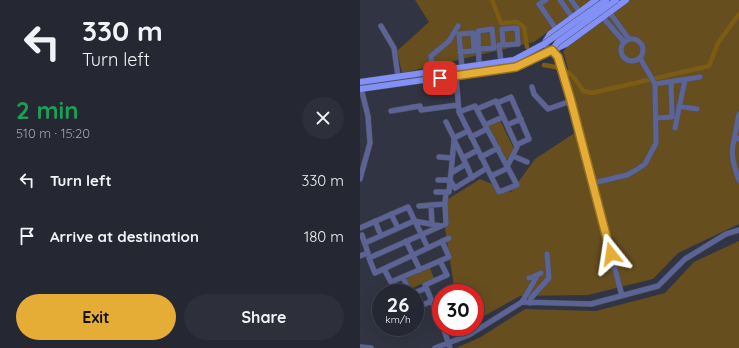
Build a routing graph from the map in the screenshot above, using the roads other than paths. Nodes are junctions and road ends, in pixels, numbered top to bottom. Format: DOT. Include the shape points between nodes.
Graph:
graph roads {
  1 [pos="546,0"];
  2 [pos="560,0"];
  3 [pos="571,0"];
  4 [pos="601,0"];
  5 [pos="606,0"];
  6 [pos="616,0"];
  7 [pos="626,0"];
  8 [pos="594,1"];
  9 [pos="580,12"];
  10 [pos="609,12"];
  11 [pos="572,17"];
  12 [pos="602,18"];
  13 [pos="381,26"];
  14 [pos="458,26"];
  15 [pos="556,29"];
  16 [pos="627,41"];
  17 [pos="544,44"];
  18 [pos="503,45"];
  19 [pos="479,50"];
  20 [pos="552,50"];
  21 [pos="460,52"];
  22 [pos="640,58"];
  23 [pos="501,62"];
  24 [pos="479,65"];
  25 [pos="457,71"];
  26 [pos="433,72"];
  27 [pos="398,77"];
  28 [pos="700,77"];
  29 [pos="685,80"];
  30 [pos="671,82"];
  31 [pos="655,84"];
  32 [pos="360,86"];
  33 [pos="532,87"];
  34 [pos="571,101"];
  35 [pos="497,104"];
  36 [pos="458,105"];
  37 [pos="679,106"];
  38 [pos="698,109"];
  39 [pos="477,110"];
  40 [pos="391,111"];
  41 [pos="458,112"];
  42 [pos="739,114"];
  43 [pos="675,117"];
  44 [pos="503,118"];
  45 [pos="656,118"];
  46 [pos="520,119"];
  47 [pos="446,122"];
  48 [pos="507,125"];
  49 [pos="486,127"];
  50 [pos="675,128"];
  51 [pos="468,131"];
  52 [pos="471,137"];
  53 [pos="454,139"];
  54 [pos="736,139"];
  55 [pos="516,145"];
  56 [pos="498,148"];
  57 [pos="478,150"];
  58 [pos="481,156"];
  59 [pos="513,156"];
  60 [pos="439,157"];
  61 [pos="452,158"];
  62 [pos="463,158"];
  63 [pos="527,162"];
  64 [pos="466,164"];
  65 [pos="487,168"];
  66 [pos="508,168"];
  67 [pos="451,173"];
  68 [pos="491,176"];
  69 [pos="472,178"];
  70 [pos="360,179"];
  71 [pos="438,180"];
  72 [pos="450,180"];
  73 [pos="739,180"];
  74 [pos="593,183"];
  75 [pos="436,192"];
  76 [pos="446,192"];
  77 [pos="445,204"];
  78 [pos="419,206"];
  79 [pos="431,206"];
  80 [pos="391,214"];
  81 [pos="375,221"];
  82 [pos="414,221"];
  83 [pos="432,224"];
  84 [pos="441,226"];
  85 [pos="398,228"];
  86 [pos="739,230"];
  87 [pos="360,232"];
  88 [pos="421,235"];
  89 [pos="381,236"];
  90 [pos="448,238"];
  91 [pos="406,241"];
  92 [pos="442,241"];
  93 [pos="365,243"];
  94 [pos="428,248"];
  95 [pos="547,254"];
  96 [pos="368,255"];
  97 [pos="413,255"];
  98 [pos="360,256"];
  99 [pos="442,263"];
  100 [pos="384,268"];
  101 [pos="420,270"];
  102 [pos="541,273"];
  103 [pos="535,276"];
  104 [pos="403,277"];
  105 [pos="529,278"];
  106 [pos="406,284"];
  107 [pos="426,288"];
  108 [pos="622,296"];
  109 [pos="432,301"];
  110 [pos="522,302"];
  111 [pos="530,303"];
  112 [pos="424,304"];
  113 [pos="446,336"];
  114 [pos="449,346"];
  115 [pos="360,347"];
  116 [pos="371,348"];
  117 [pos="435,348"];
  1 -- 15 [label="street" via="539,4"];
  2 -- 11 [label="street"];
  3 -- 9 [label="street"];
  4 -- 10 [label="street"];
  5 -- 17 [label="main road, bridge"];
  6 -- 20 [label="main road, bridge" via="558,42"];
  7 -- 10 [label="main road"];
  8 -- 9 [label="main road"];
  8 -- 12 [label="street"];
  9 -- 11 [label="main road"];
  10 -- 12 [label="main road"];
  10 -- 16 [label="street"];
  11 -- 15 [label="main road"];
  12 -- 16 [label="street"];
  12 -- 20 [label="main road" via="572,40"];
  13 -- 27 [label="street" via="394,48"];
  14 -- 26 [label="street" via="449,41 431,56"];
  15 -- 17 [label="main road"];
  16 -- 22 [label="street" via="638,40 643,45"];
  16 -- 22 [label="street" via="621,49 623,56 629,60"];
  17 -- 20 [label="street"];
  17 -- 23 [label="main road" via="520,58"];
  18 -- 18 [label="street" via="502,29 517,28 518,44"];
  18 -- 23 [label="street" via="499,46"];
  19 -- 19 [label="street" via="478,31 492,29 494,48"];
  19 -- 24 [label="street"];
  20 -- 25 [label="main road" via="516,67"];
  20 -- 34 [label="street" via="558,57"];
  21 -- 21 [label="street" via="459,34 473,32 474,51"];
  21 -- 25 [label="street"];
  22 -- 31 [label="street"];
  23 -- 24 [label="main road"];
  24 -- 25 [label="main road"];
  25 -- 26 [label="main road"];
  25 -- 32 [label="main road"];
  25 -- 36 [label="street"];
  26 -- 27 [label="main road"];
  27 -- 32 [label="main road"];
  28 -- 29 [label="street"];
  29 -- 30 [label="street"];
  29 -- 37 [label="street"];
  30 -- 31 [label="street"];
  30 -- 43 [label="street"];
  31 -- 45 [label="street"];
  32 -- 70 [label="street" via="368,116 370,143"];
  33 -- 34 [label="street" via="534,94 548,109"];
  34 -- 74 [label="street"];
  35 -- 39 [label="street" via="496,101"];
  35 -- 44 [label="street"];
  35 -- 46 [label="street" via="511,97"];
  36 -- 40 [label="street" via="421,110 420,106"];
  36 -- 41 [label="street"];
  37 -- 38 [label="street"];
  37 -- 43 [label="street"];
  39 -- 41 [label="street" via="475,106"];
  39 -- 49 [label="street"];
  41 -- 51 [label="street"];
  42 -- 54 [label="street"];
  43 -- 45 [label="street"];
  43 -- 50 [label="street"];
  44 -- 48 [label="street"];
  44 -- 49 [label="street"];
  45 -- 74 [label="street" via="656,143 645,164 627,175"];
  46 -- 48 [label="street"];
  46 -- 55 [label="street" via="529,139"];
  47 -- 53 [label="street"];
  48 -- 55 [label="street"];
  49 -- 52 [label="street"];
  49 -- 56 [label="street"];
  51 -- 52 [label="street"];
  51 -- 53 [label="street"];
  52 -- 57 [label="street"];
  53 -- 61 [label="street"];
  53 -- 62 [label="street"];
  54 -- 73 [label="street" via="732,148 733,164"];
  55 -- 59 [label="street"];
  56 -- 58 [label="street"];
  56 -- 66 [label="street"];
  57 -- 58 [label="street"];
  57 -- 62 [label="street"];
  58 -- 65 [label="street"];
  59 -- 63 [label="street"];
  59 -- 66 [label="street"];
  60 -- 61 [label="street"];
  61 -- 67 [label="street"];
  62 -- 64 [label="street"];
  64 -- 67 [label="street"];
  64 -- 69 [label="street"];
  65 -- 68 [label="street"];
  65 -- 69 [label="street"];
  66 -- 68 [label="street"];
  66 -- 68 [label="street" via="517,185 499,192"];
  67 -- 72 [label="street"];
  69 -- 72 [label="street" via="455,188"];
  71 -- 72 [label="street"];
  72 -- 76 [label="street" via="449,192"];
  74 -- 108 [label="street"];
  75 -- 76 [label="street"];
  76 -- 77 [label="street"];
  77 -- 79 [label="street"];
  77 -- 84 [label="street" via="446,224"];
  78 -- 79 [label="street"];
  79 -- 83 [label="street"];
  80 -- 81 [label="street"];
  80 -- 82 [label="street" via="408,207"];
  80 -- 85 [label="street"];
  81 -- 87 [label="street"];
  81 -- 89 [label="street"];
  82 -- 83 [label="street"];
  82 -- 85 [label="street"];
  82 -- 88 [label="street"];
  83 -- 84 [label="street"];
  84 -- 88 [label="street"];
  85 -- 89 [label="street"];
  86 -- 108 [label="street" via="726,234 684,259 658,286"];
  87 -- 93 [label="street"];
  88 -- 91 [label="street"];
  88 -- 94 [label="street"];
  89 -- 93 [label="street"];
  90 -- 92 [label="street"];
  91 -- 96 [label="street"];
  91 -- 97 [label="street"];
  92 -- 94 [label="street"];
  92 -- 101 [label="street" via="449,257"];
  93 -- 96 [label="street"];
  94 -- 97 [label="street"];
  95 -- 111 [label="street" via="549,278 531,298"];
  96 -- 98 [label="street"];
  96 -- 100 [label="street" via="375,273"];
  97 -- 100 [label="street"];
  97 -- 101 [label="street"];
  99 -- 107 [label="street" via="448,275 425,285"];
  100 -- 104 [label="street" via="391,282"];
  101 -- 104 [label="street"];
  102 -- 103 [label="street"];
  103 -- 105 [label="street"];
  103 -- 110 [label="street" via="535,282"];
  104 -- 106 [label="street"];
  107 -- 109 [label="street"];
  108 -- 111 [label="street" via="591,304"];
  109 -- 112 [label="street"];
  110 -- 111 [label="street"];
  110 -- 114 [label="street"];
  113 -- 114 [label="street"];
  114 -- 117 [label="street"];
  115 -- 116 [label="street"];
}
